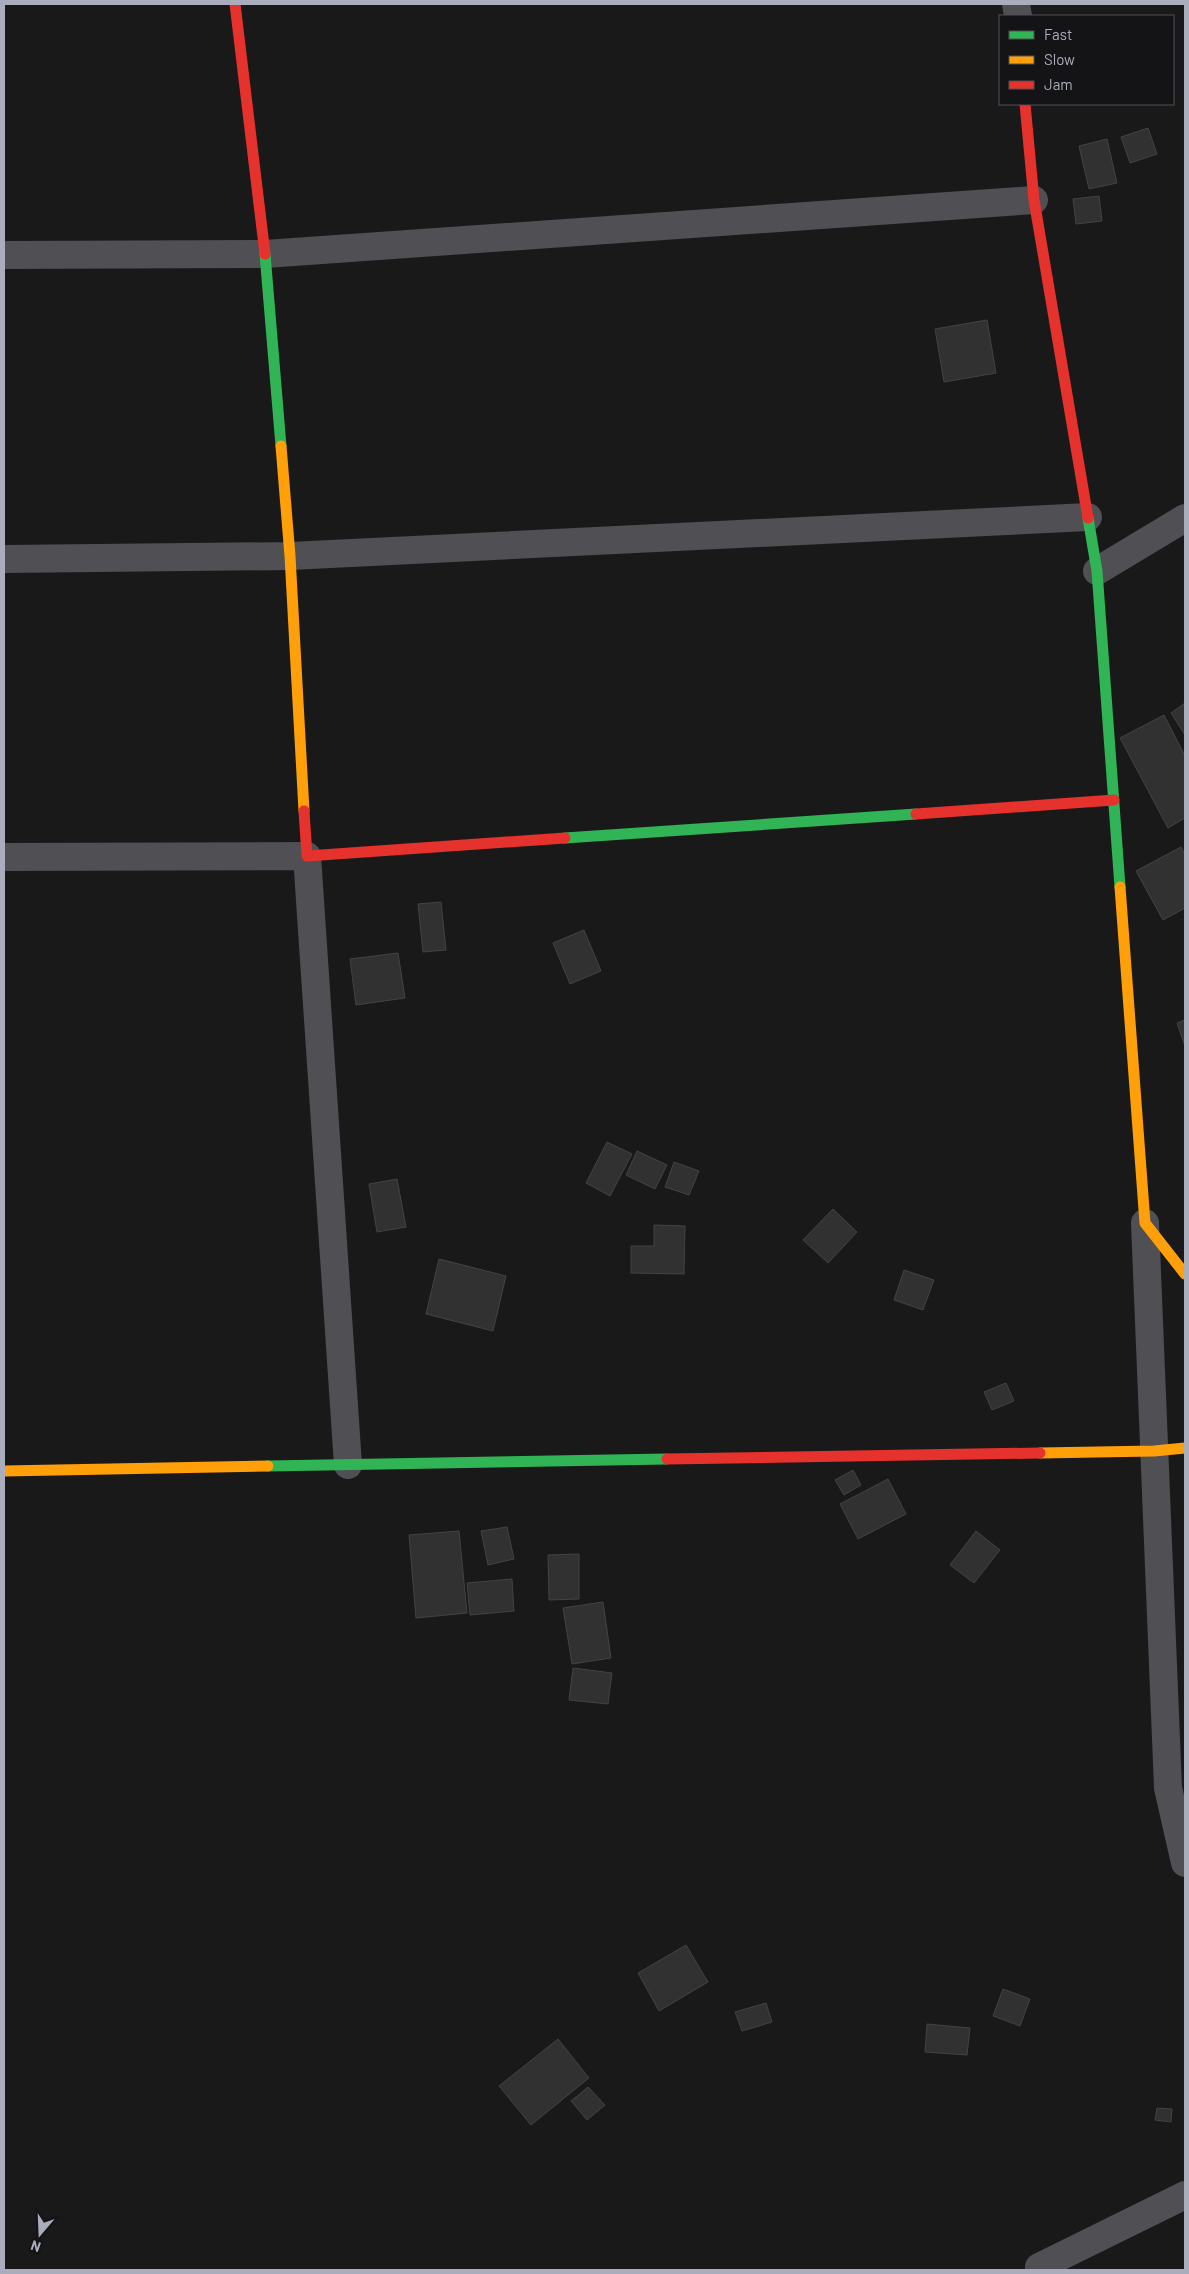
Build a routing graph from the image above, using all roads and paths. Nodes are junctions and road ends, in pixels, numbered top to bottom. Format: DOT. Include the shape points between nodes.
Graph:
graph roads {
  1 [pos="235,4"];
  2 [pos="1026,105"];
  3 [pos="1034,200"];
  4 [pos="4,254"];
  5 [pos="265,254"];
  6 [pos="1088,517"];
  7 [pos="1185,518"];
  8 [pos="290,556"];
  9 [pos="4,559"];
  10 [pos="1097,571"];
  11 [pos="1114,800"];
  12 [pos="307,856"];
  13 [pos="4,857"];
  14 [pos="1145,1223"];
  15 [pos="1185,1274"];
  16 [pos="1185,1448"];
  17 [pos="1154,1451"];
  18 [pos="348,1465"];
  19 [pos="4,1471"];
  20 [pos="1185,1863"];
  21 [pos="1185,2195"];
  22 [pos="1039,2268"];
  1 -- 5 [label="street"];
  2 -- 3 [label="street"];
  3 -- 5 [label="street"];
  3 -- 6 [label="street"];
  4 -- 5 [label="street"];
  5 -- 8 [label="street"];
  6 -- 8 [label="street"];
  6 -- 10 [label="street"];
  7 -- 10 [label="street"];
  8 -- 9 [label="street"];
  8 -- 12 [label="street"];
  10 -- 11 [label="street"];
  11 -- 12 [label="street"];
  11 -- 14 [label="street"];
  12 -- 13 [label="street"];
  12 -- 18 [label="street"];
  14 -- 15 [label="street"];
  14 -- 17 [label="street"];
  16 -- 17 [label="street"];
  17 -- 18 [label="street"];
  17 -- 20 [label="street" via="1168,1788"];
  18 -- 19 [label="street"];
  21 -- 22 [label="street"];
}
